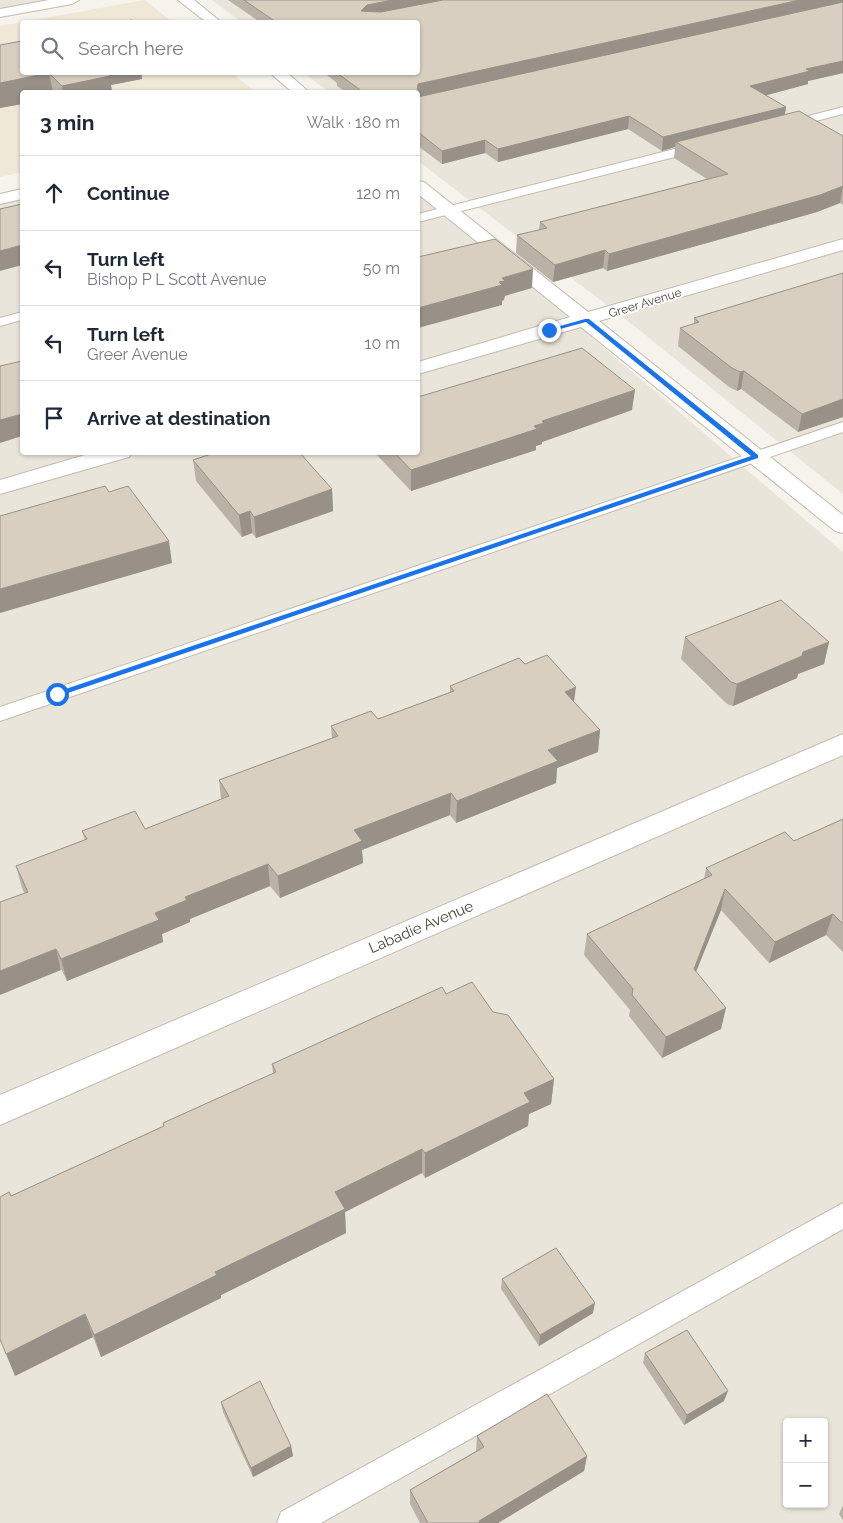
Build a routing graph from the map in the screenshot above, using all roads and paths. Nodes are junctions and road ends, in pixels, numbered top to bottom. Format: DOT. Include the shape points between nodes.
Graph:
graph roads {
  1 [pos="72,0"];
  2 [pos="185,0"];
  3 [pos="0,13"];
  4 [pos="211,20"];
  5 [pos="280,75"];
  6 [pos="298,90"];
  7 [pos="843,110"];
  8 [pos="776,127"];
  9 [pos="718,142"];
  10 [pos="420,188"];
  11 [pos="20,194"];
  12 [pos="0,199"];
  13 [pos="448,210"];
  14 [pos="420,217"];
  15 [pos="843,244"];
  16 [pos="20,317"];
  17 [pos="587,320"];
  18 [pos="0,322"];
  19 [pos="420,367"];
  20 [pos="843,427"];
  21 [pos="111,455"];
  22 [pos="756,456"];
  23 [pos="0,487"];
  24 [pos="843,526"];
  25 [pos="0,714"];
  26 [pos="843,744"];
  27 [pos="0,1110"];
  28 [pos="843,1215"];
  29 [pos="292,1523"];
  1 -- 3 [label="street"];
  2 -- 4 [label="street"];
  5 -- 6 [label="street"];
  7 -- 8 [label="lane"];
  9 -- 13 [label="lane"];
  10 -- 13 [label="street"];
  11 -- 12 [label="street"];
  13 -- 14 [label="lane"];
  13 -- 17 [label="street"];
  15 -- 17 [label="street, Greer Avenue"];
  16 -- 18 [label="lane"];
  17 -- 19 [label="street, Greer Avenue"];
  17 -- 22 [label="street"];
  20 -- 22 [label="lane"];
  21 -- 23 [label="street"];
  22 -- 24 [label="street"];
  22 -- 25 [label="lane"];
  26 -- 27 [label="street, Labadie Avenue"];
  28 -- 29 [label="lane"];
}
